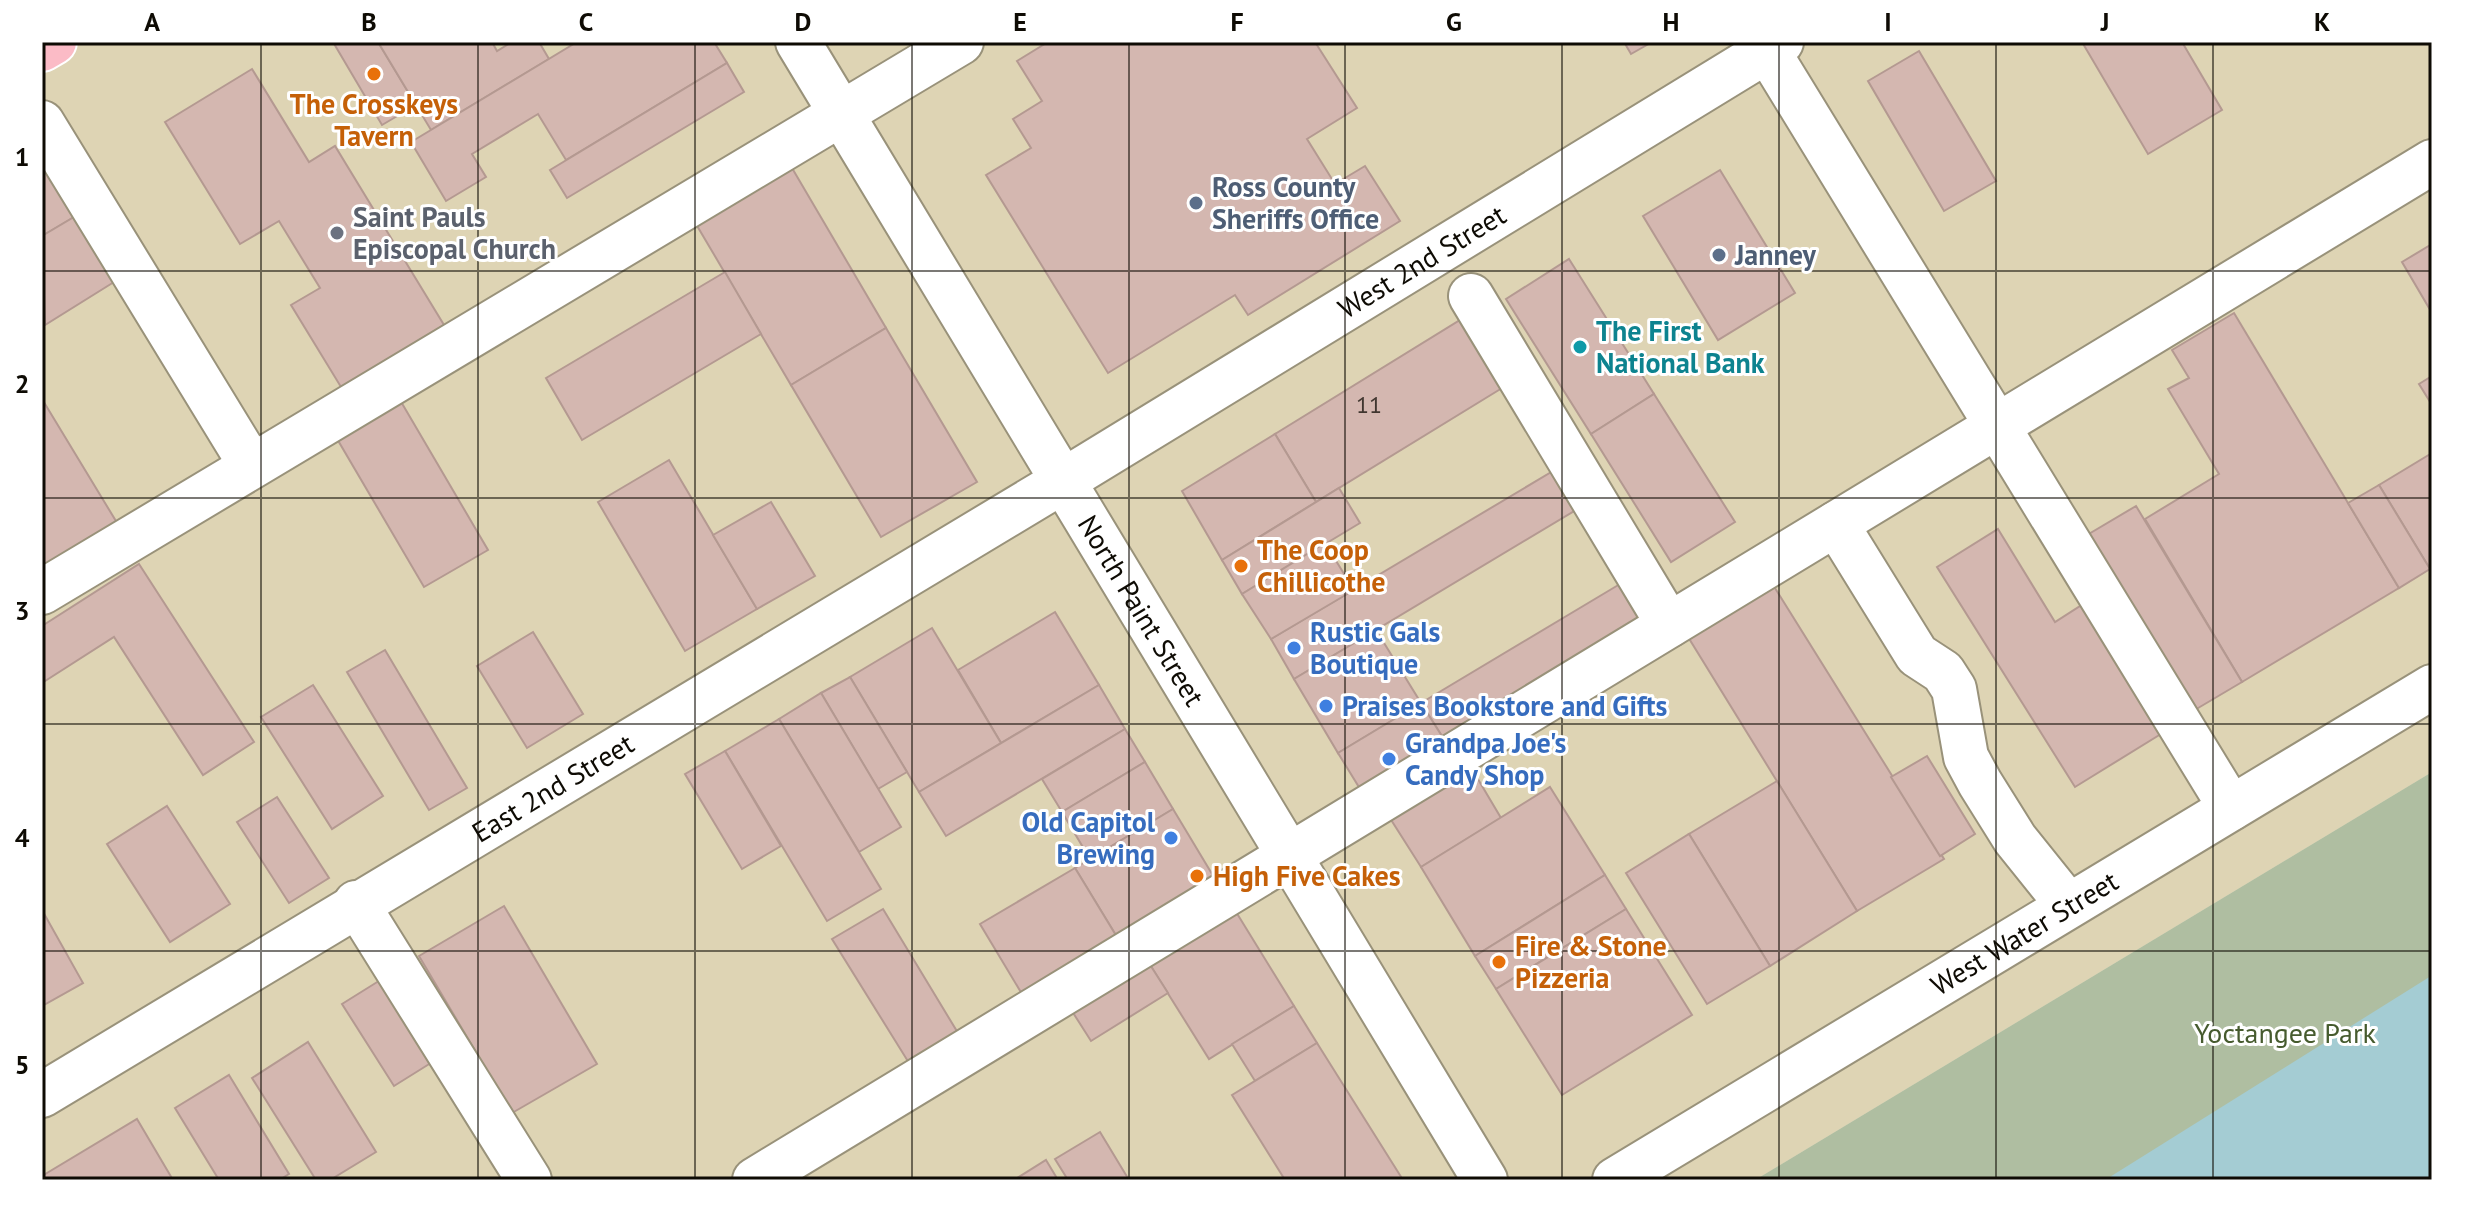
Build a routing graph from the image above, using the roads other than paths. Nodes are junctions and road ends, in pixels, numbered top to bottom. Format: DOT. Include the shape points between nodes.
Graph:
graph roads {
  1 [pos="54,42"];
  2 [pos="798,42"];
  3 [pos="961,42"];
  4 [pos="1770,45"];
  5 [pos="42,49"];
  6 [pos="841,113"];
  7 [pos="42,123"];
  8 [pos="2432,162"];
  9 [pos="1471,296"];
  10 [pos="1997,427"];
  11 [pos="251,465"];
  12 [pos="1063,481"];
  13 [pos="1836,524"];
  14 [pos="42,592"];
  15 [pos="1669,625"];
  16 [pos="2432,687"];
  17 [pos="2231,808"];
  18 [pos="1288,854"];
  19 [pos="356,903"];
  20 [pos="2068,905"];
  21 [pos="42,1095"];
  22 [pos="529,1180"];
  23 [pos="755,1180"];
  24 [pos="1485,1180"];
  25 [pos="1615,1180"];
  1 -- 5 [label="main road"];
  2 -- 6 [label="street, North Paint Street"];
  3 -- 6 [label="street"];
  4 -- 10 [label="street"];
  4 -- 12 [label="street, West 2nd Street"];
  6 -- 11 [label="street"];
  6 -- 12 [label="street, North Paint Street"];
  7 -- 11 [label="street"];
  8 -- 10 [label="street"];
  9 -- 15 [label="street"];
  10 -- 13 [label="street"];
  10 -- 17 [label="street"];
  11 -- 14 [label="street"];
  12 -- 18 [label="street, North Paint Street"];
  12 -- 19 [label="street, East 2nd Street"];
  13 -- 15 [label="street"];
  13 -- 20 [label="street" via="1917,655 1943,672 1954,689 1966,757 2015,839"];
  15 -- 18 [label="street"];
  16 -- 17 [label="street, West Water Street"];
  17 -- 20 [label="street, West Water Street"];
  18 -- 23 [label="street"];
  18 -- 24 [label="street, North Paint Street"];
  19 -- 21 [label="street, East 2nd Street"];
  19 -- 22 [label="street"];
  20 -- 25 [label="street, West Water Street"];
}
